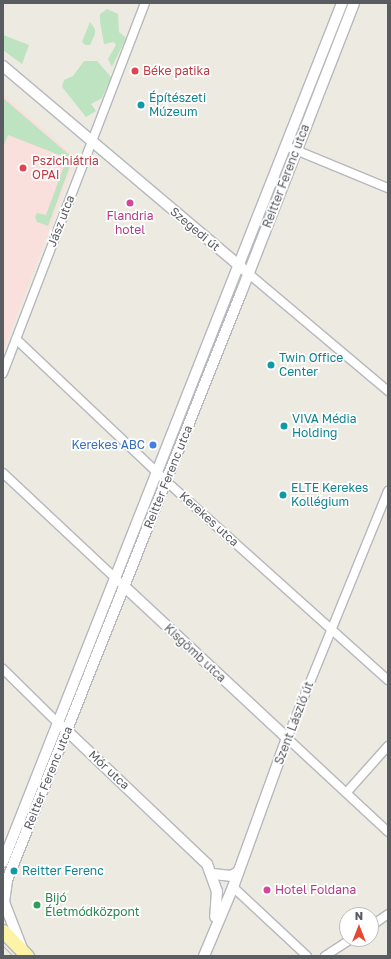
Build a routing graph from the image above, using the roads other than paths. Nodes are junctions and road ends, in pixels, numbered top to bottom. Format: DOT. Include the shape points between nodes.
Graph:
graph roads {
  1 [pos="145,3"];
  2 [pos="342,3"];
  3 [pos="354,3"];
  4 [pos="3,66"];
  5 [pos="92,141"];
  6 [pos="286,146"];
  7 [pos="296,151"];
  8 [pos="388,188"];
  9 [pos="239,266"];
  10 [pos="249,274"];
  11 [pos="16,338"];
  12 [pos="3,373"];
  13 [pos="190,389"];
  14 [pos="388,391"];
  15 [pos="201,393"];
  16 [pos="157,472"];
  17 [pos="3,473"];
  18 [pos="166,480"];
  19 [pos="388,491"];
  20 [pos="116,579"];
  21 [pos="124,587"];
  22 [pos="331,630"];
  23 [pos="3,669"];
  24 [pos="388,680"];
  25 [pos="58,723"];
  26 [pos="67,731"];
  27 [pos="287,738"];
  28 [pos="388,746"];
  29 [pos="347,792"];
  30 [pos="388,832"];
  31 [pos="3,862"];
  32 [pos="238,872"];
  33 [pos="213,874"];
  34 [pos="233,886"];
  35 [pos="388,914"];
  36 [pos="379,920"];
  37 [pos="3,931"];
  38 [pos="213,931"];
  39 [pos="339,947"];
  40 [pos="25,954"];
  41 [pos="204,956"];
  42 [pos="307,956"];
  43 [pos="325,956"];
  1 -- 5 [label="street, Jász utca"];
  2 -- 6 [label="street, Reitter Ferenc utca"];
  3 -- 7 [label="street, Reitter Ferenc utca"];
  4 -- 5 [label="street, Szegedi út"];
  5 -- 9 [label="street, Szegedi út"];
  5 -- 11 [label="street, Jász utca"];
  6 -- 7 [label="street"];
  6 -- 9 [label="street, Reitter Ferenc utca"];
  7 -- 8 [label="street"];
  7 -- 10 [label="street, Reitter Ferenc utca"];
  9 -- 10 [label="street, Szegedi út"];
  9 -- 13 [label="street, Reitter Ferenc utca"];
  10 -- 14 [label="street, Szegedi út"];
  10 -- 15 [label="street, Reitter Ferenc utca"];
  11 -- 12 [label="street, Jász utca"];
  11 -- 16 [label="street, Kerekes utca"];
  13 -- 15 [label="street"];
  13 -- 16 [label="street, Reitter Ferenc utca"];
  15 -- 18 [label="street, Reitter Ferenc utca"];
  16 -- 18 [label="street, Kerekes utca"];
  16 -- 20 [label="street, Reitter Ferenc utca"];
  17 -- 20 [label="street, Kisgömb utca"];
  18 -- 21 [label="street, Reitter Ferenc utca"];
  18 -- 22 [label="street, Kerekes utca"];
  19 -- 22 [label="street, Szent László út"];
  20 -- 21 [label="street, Kisgömb utca"];
  20 -- 25 [label="street, Reitter Ferenc utca"];
  21 -- 26 [label="street, Reitter Ferenc utca"];
  21 -- 27 [label="street, Kisgömb utca"];
  22 -- 24 [label="street, Kerekes utca"];
  22 -- 27 [label="street, Szent László út"];
  23 -- 25 [label="street, Mór utca"];
  25 -- 26 [label="street, Mór utca"];
  25 -- 31 [label="street, Reitter Ferenc utca"];
  26 -- 33 [label="street, Mór utca" via="186,842"];
  26 -- 40 [label="street, Reitter Ferenc utca" via="6,885 4,902"];
  27 -- 29 [label="street, Kisgömb utca"];
  27 -- 32 [label="street, Szent László út"];
  28 -- 29 [label="street"];
  29 -- 30 [label="street, Kisgömb utca"];
  32 -- 33 [label="street" via="231,876"];
  32 -- 34 [label="street, Szent László út"];
  33 -- 38 [label="street, Mór utca" via="217,891"];
  34 -- 38 [label="street, Szent László út"];
  34 -- 42 [label="street"];
  35 -- 36 [label="street"];
  37 -- 40 [label="main road"];
  38 -- 41 [label="street, Szent László út"];
  39 -- 43 [label="street"];
}
